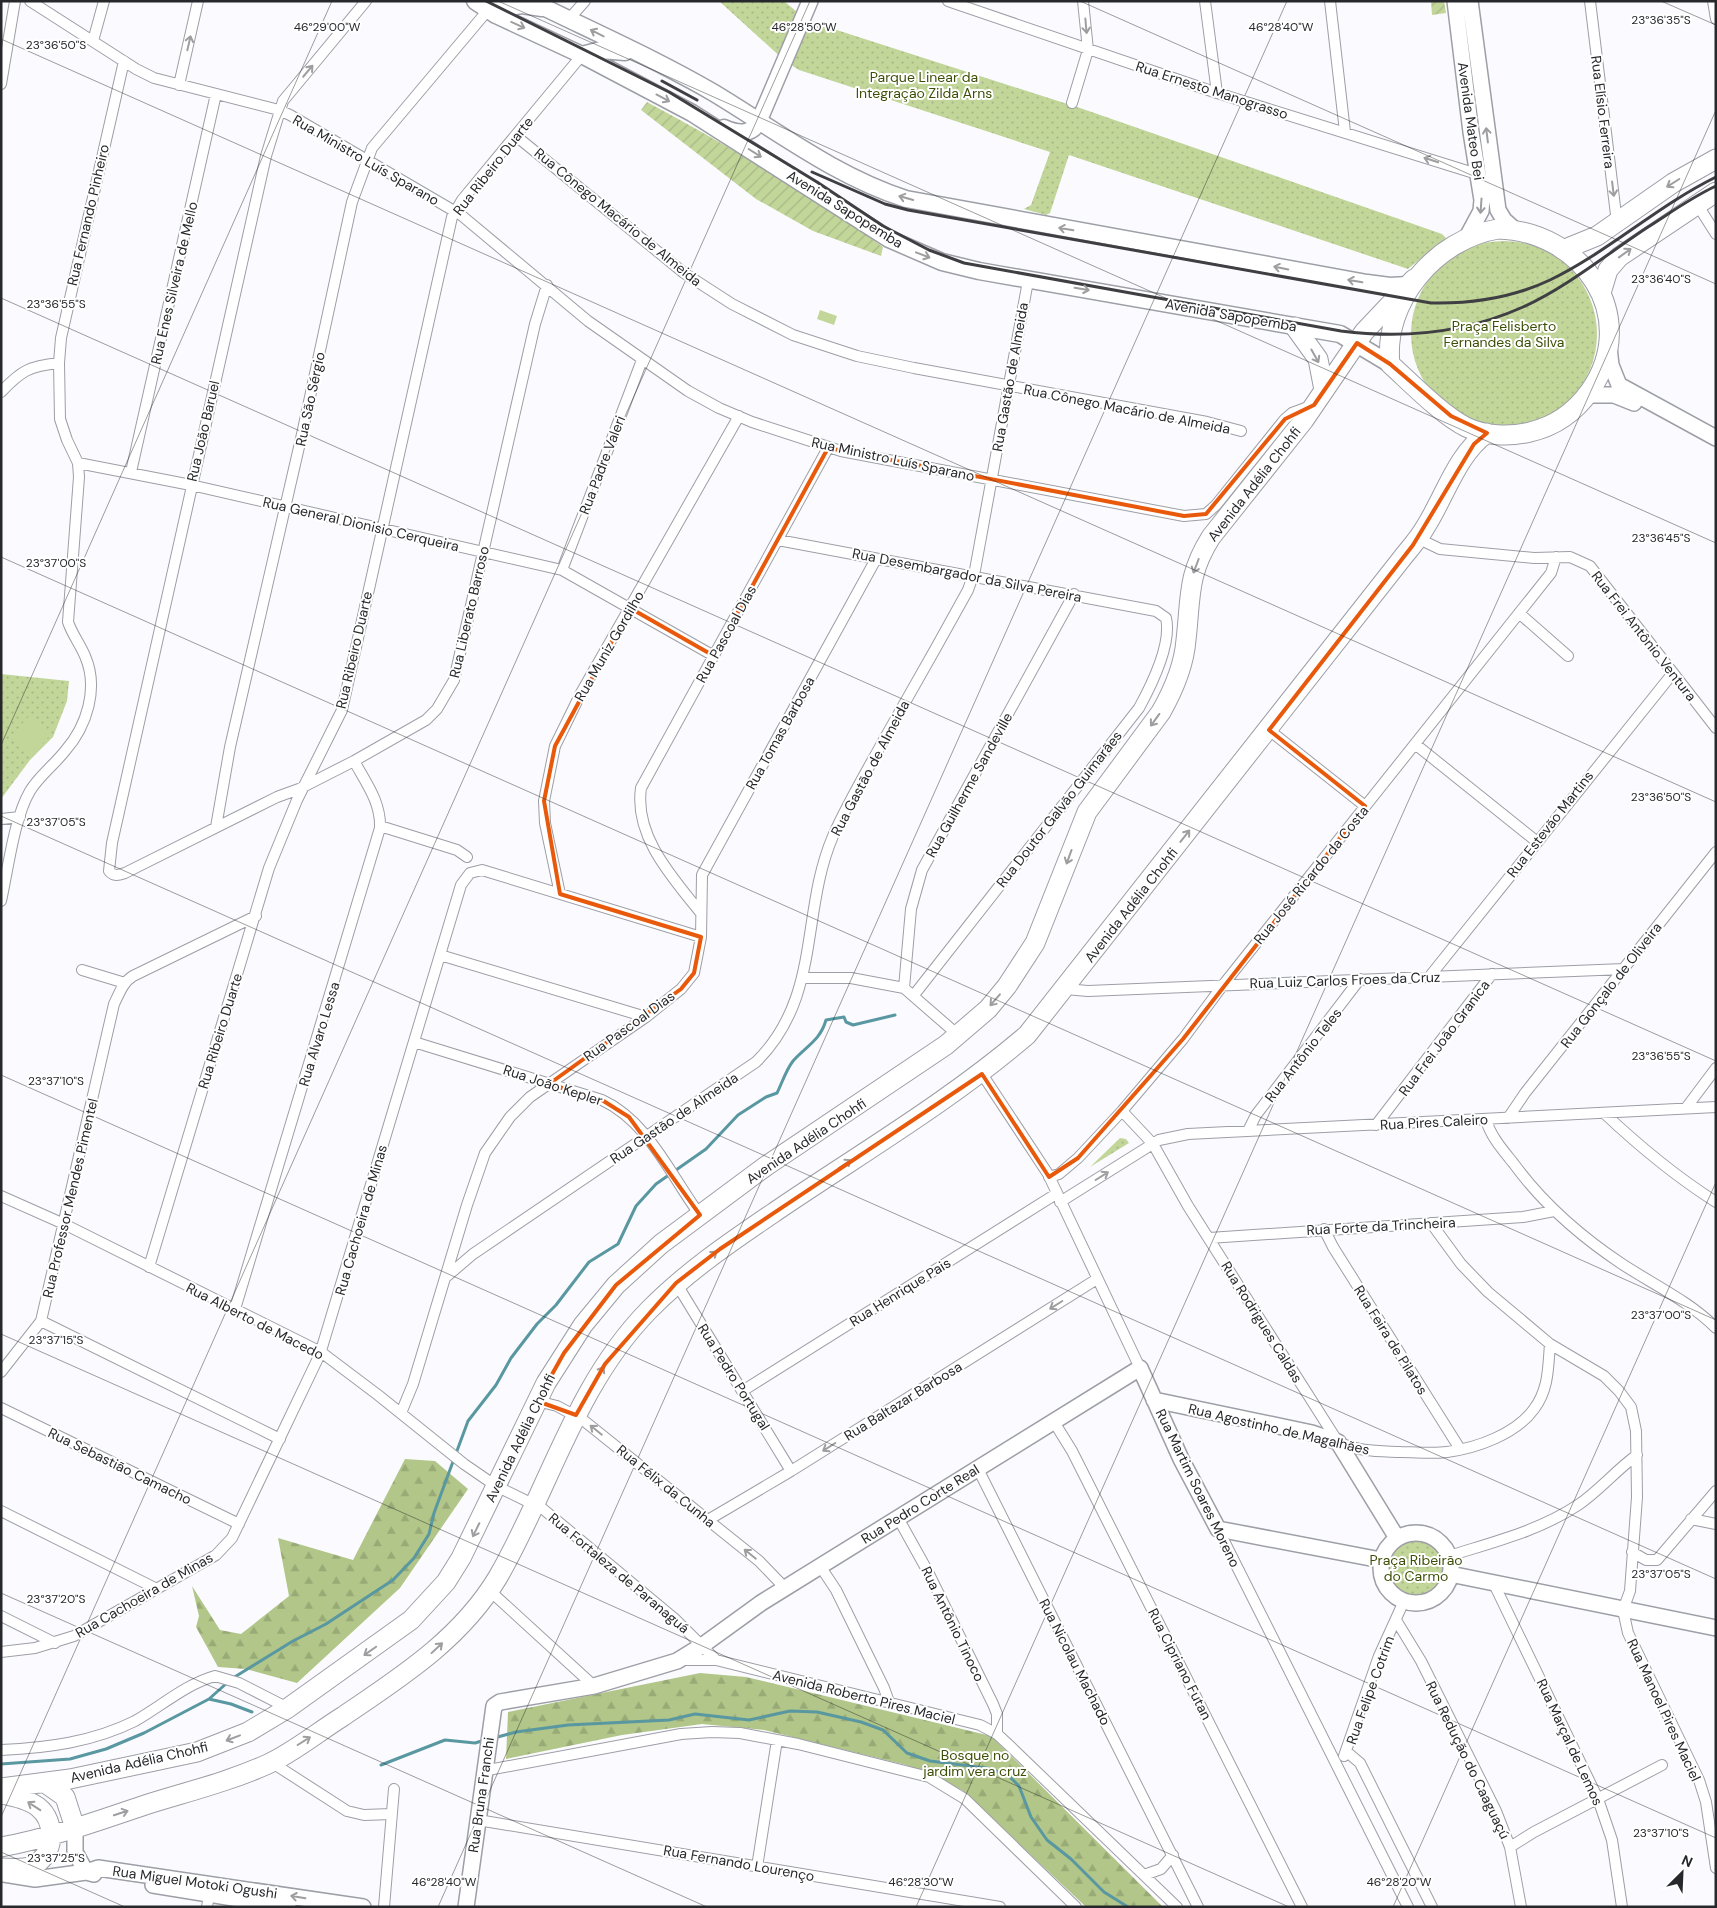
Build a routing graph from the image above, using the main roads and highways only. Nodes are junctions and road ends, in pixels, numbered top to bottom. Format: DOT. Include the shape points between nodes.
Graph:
graph roads {
  1 [pos="531,1"];
  2 [pos="485,4"];
  3 [pos="549,10"];
  4 [pos="582,55"];
  5 [pos="655,63"];
  6 [pos="699,117"];
  7 [pos="759,121"];
  8 [pos="1716,159"];
  9 [pos="1716,192"];
  10 [pos="1565,249"];
  11 [pos="1411,282"];
  12 [pos="1601,293"];
  13 [pos="1295,327"];
  14 [pos="1358,343"];
  15 [pos="1390,364"];
  16 [pos="1319,398"];
  17 [pos="1487,433"];
  18 [pos="45,1783"];
  19 [pos="1,1788"];
  20 [pos="1,1794"];
  21 [pos="75,1828"];
  22 [pos="52,1835"];
  23 [pos="1,1847"];
  24 [pos="1,1868"];
  1 -- 3 [label="main road, Avenida Sapopemba"];
  2 -- 3 [label="main road"];
  2 -- 4 [label="main road, Avenida Sapopemba, one-way"];
  5 -- 3 [label="main road, Avenida Sapopemba, one-way"];
  4 -- 5 [label="main road" via="615,50"];
  4 -- 6 [label="main road, Avenida Sapopemba, one-way"];
  5 -- 7 [label="main road, Avenida Sapopemba"];
  6 -- 7 [label="main road" via="742,133 754,129"];
  6 -- 13 [label="main road, Avenida Sapopemba, one-way" via="904,246 942,262 1028,281"];
  11 -- 7 [label="main road, Avenida Sapopemba, one-way" via="1390,286 1368,283 926,204 850,177"];
  8 -- 10 [label="highway, one-way" via="1673,183 1584,243"];
  12 -- 9 [label="highway, one-way" via="1612,263"];
  10 -- 11 [label="highway" via="1547,239 1514,229 1490,230 1466,237"];
  10 -- 12 [label="highway" via="1586,269"];
  11 -- 14 [label="highway, Avenida Adélia Chohfi"];
  11 -- 15 [label="highway" via="1394,325"];
  12 -- 17 [label="highway" via="1609,328 1608,346 1599,378 1580,406 1538,430 1510,435"];
  13 -- 14 [label="main road, Avenida Sapopemba" via="1340,334"];
  13 -- 16 [label="highway, one-way" via="1318,360"];
  14 -- 15 [label="main road, Avenida Sapopemba"];
  14 -- 16 [label="highway, Avenida Adélia Chohfi"];
  15 -- 17 [label="highway" via="1465,426"];
  16 -- 18 [label="highway, Avenida Adélia Chohfi, one-way" via="1211,536 1202,552 1193,571 1180,673 1169,698 1087,812 1047,917 1021,968 988,1008 946,1045 766,1166 661,1244 616,1286 564,1353 537,1401 461,1558 427,1604 393,1635 248,1732 197,1752"];
  21 -- 17 [label="highway, Avenida Adélia Chohfi, one-way" via="234,1778 271,1762 412,1670 451,1636 489,1590 576,1415 605,1364 645,1314 676,1283 720,1249 982,1074 1027,1035 1417,538 1474,444"];
  18 -- 19 [label="highway, Avenida Adélia Chohfi"];
  18 -- 21 [label="highway" via="65,1797"];
  22 -- 20 [label="highway, one-way" via="46,1815 39,1807"];
  21 -- 22 [label="highway, Avenida Adélia Chohfi"];
  22 -- 23 [label="highway, Avenida Adélia Chohfi"];
  22 -- 24 [label="highway" via="51,1844 41,1860 24,1868"];
}
